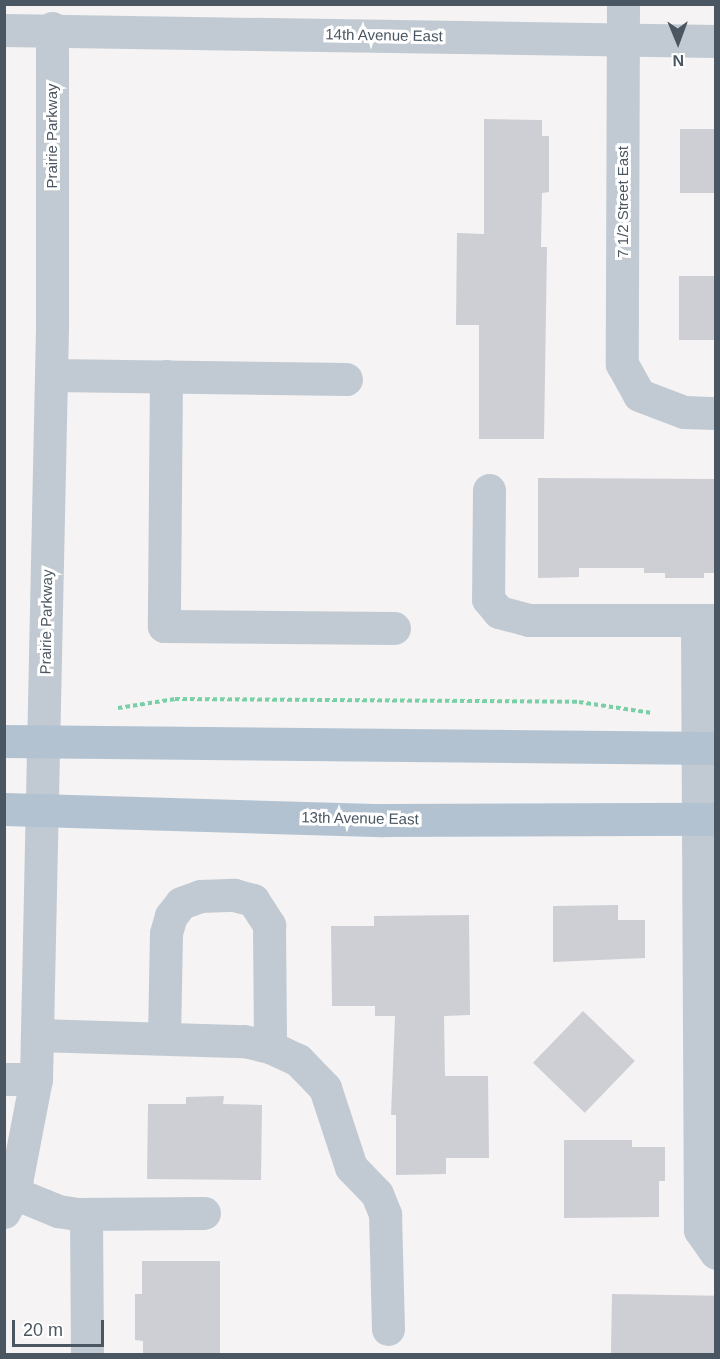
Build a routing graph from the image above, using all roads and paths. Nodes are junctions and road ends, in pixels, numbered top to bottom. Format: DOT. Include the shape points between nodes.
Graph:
graph roads {
  1 [pos="623,4"];
  2 [pos="52,28"];
  3 [pos="4,30"];
  4 [pos="624,40"];
  5 [pos="716,41"];
  6 [pos="52,375"];
  7 [pos="166,376"];
  8 [pos="346,379"];
  9 [pos="716,413"];
  10 [pos="489,490"];
  11 [pos="706,621"];
  12 [pos="394,628"];
  13 [pos="105,710"];
  14 [pos="700,714"];
  15 [pos="4,741"];
  16 [pos="44,742"];
  17 [pos="708,748"];
  18 [pos="4,809"];
  19 [pos="42,810"];
  20 [pos="708,819"];
  21 [pos="37,1035"];
  22 [pos="164,1037"];
  23 [pos="270,1047"];
  24 [pos="4,1079"];
  25 [pos="36,1079"];
  26 [pos="9,1203"];
  27 [pos="204,1213"];
  28 [pos="86,1214"];
  29 [pos="716,1253"];
  30 [pos="388,1329"];
  31 [pos="87,1354"];
  1 -- 4 [label="street, 7 1/2 Street East"];
  2 -- 3 [label="street, 14th Avenue East"];
  2 -- 4 [label="street, 14th Avenue East"];
  2 -- 6 [label="street, Prairie Parkway"];
  4 -- 5 [label="street, 14th Avenue East"];
  4 -- 9 [label="street, 7 1/2 Street East" via="622,364 639,395 684,412"];
  6 -- 7 [label="street"];
  6 -- 16 [label="street, Prairie Parkway"];
  7 -- 8 [label="street"];
  7 -- 12 [label="street" via="164,626"];
  10 -- 11 [label="street" via="488,599 499,612 529,620"];
  11 -- 14 [label="street"];
  13 -- 14 [label="path" via="175,699 579,702 651,713"];
  14 -- 17 [label="street"];
  15 -- 16 [label="main road"];
  16 -- 17 [label="main road"];
  16 -- 19 [label="street, Prairie Parkway"];
  17 -- 20 [label="street"];
  18 -- 19 [label="main road, 13th Avenue East"];
  19 -- 20 [label="main road, 13th Avenue East" via="383,820"];
  19 -- 21 [label="street, Prairie Parkway"];
  20 -- 29 [label="street" via="700,1230"];
  21 -- 22 [label="street"];
  21 -- 25 [label="street, Prairie Parkway"];
  22 -- 23 [label="street"];
  22 -- 23 [label="street" via="166,933 171,916 181,903 200,896 234,895 253,900 269,925"];
  23 -- 30 [label="street" via="298,1060 325,1088 351,1167 377,1194 385,1214 388,1243"];
  24 -- 25 [label="street"];
  25 -- 26 [label="street, Prairie Parkway"];
  26 -- 28 [label="street"];
  27 -- 28 [label="street"];
  28 -- 31 [label="street"];
}
